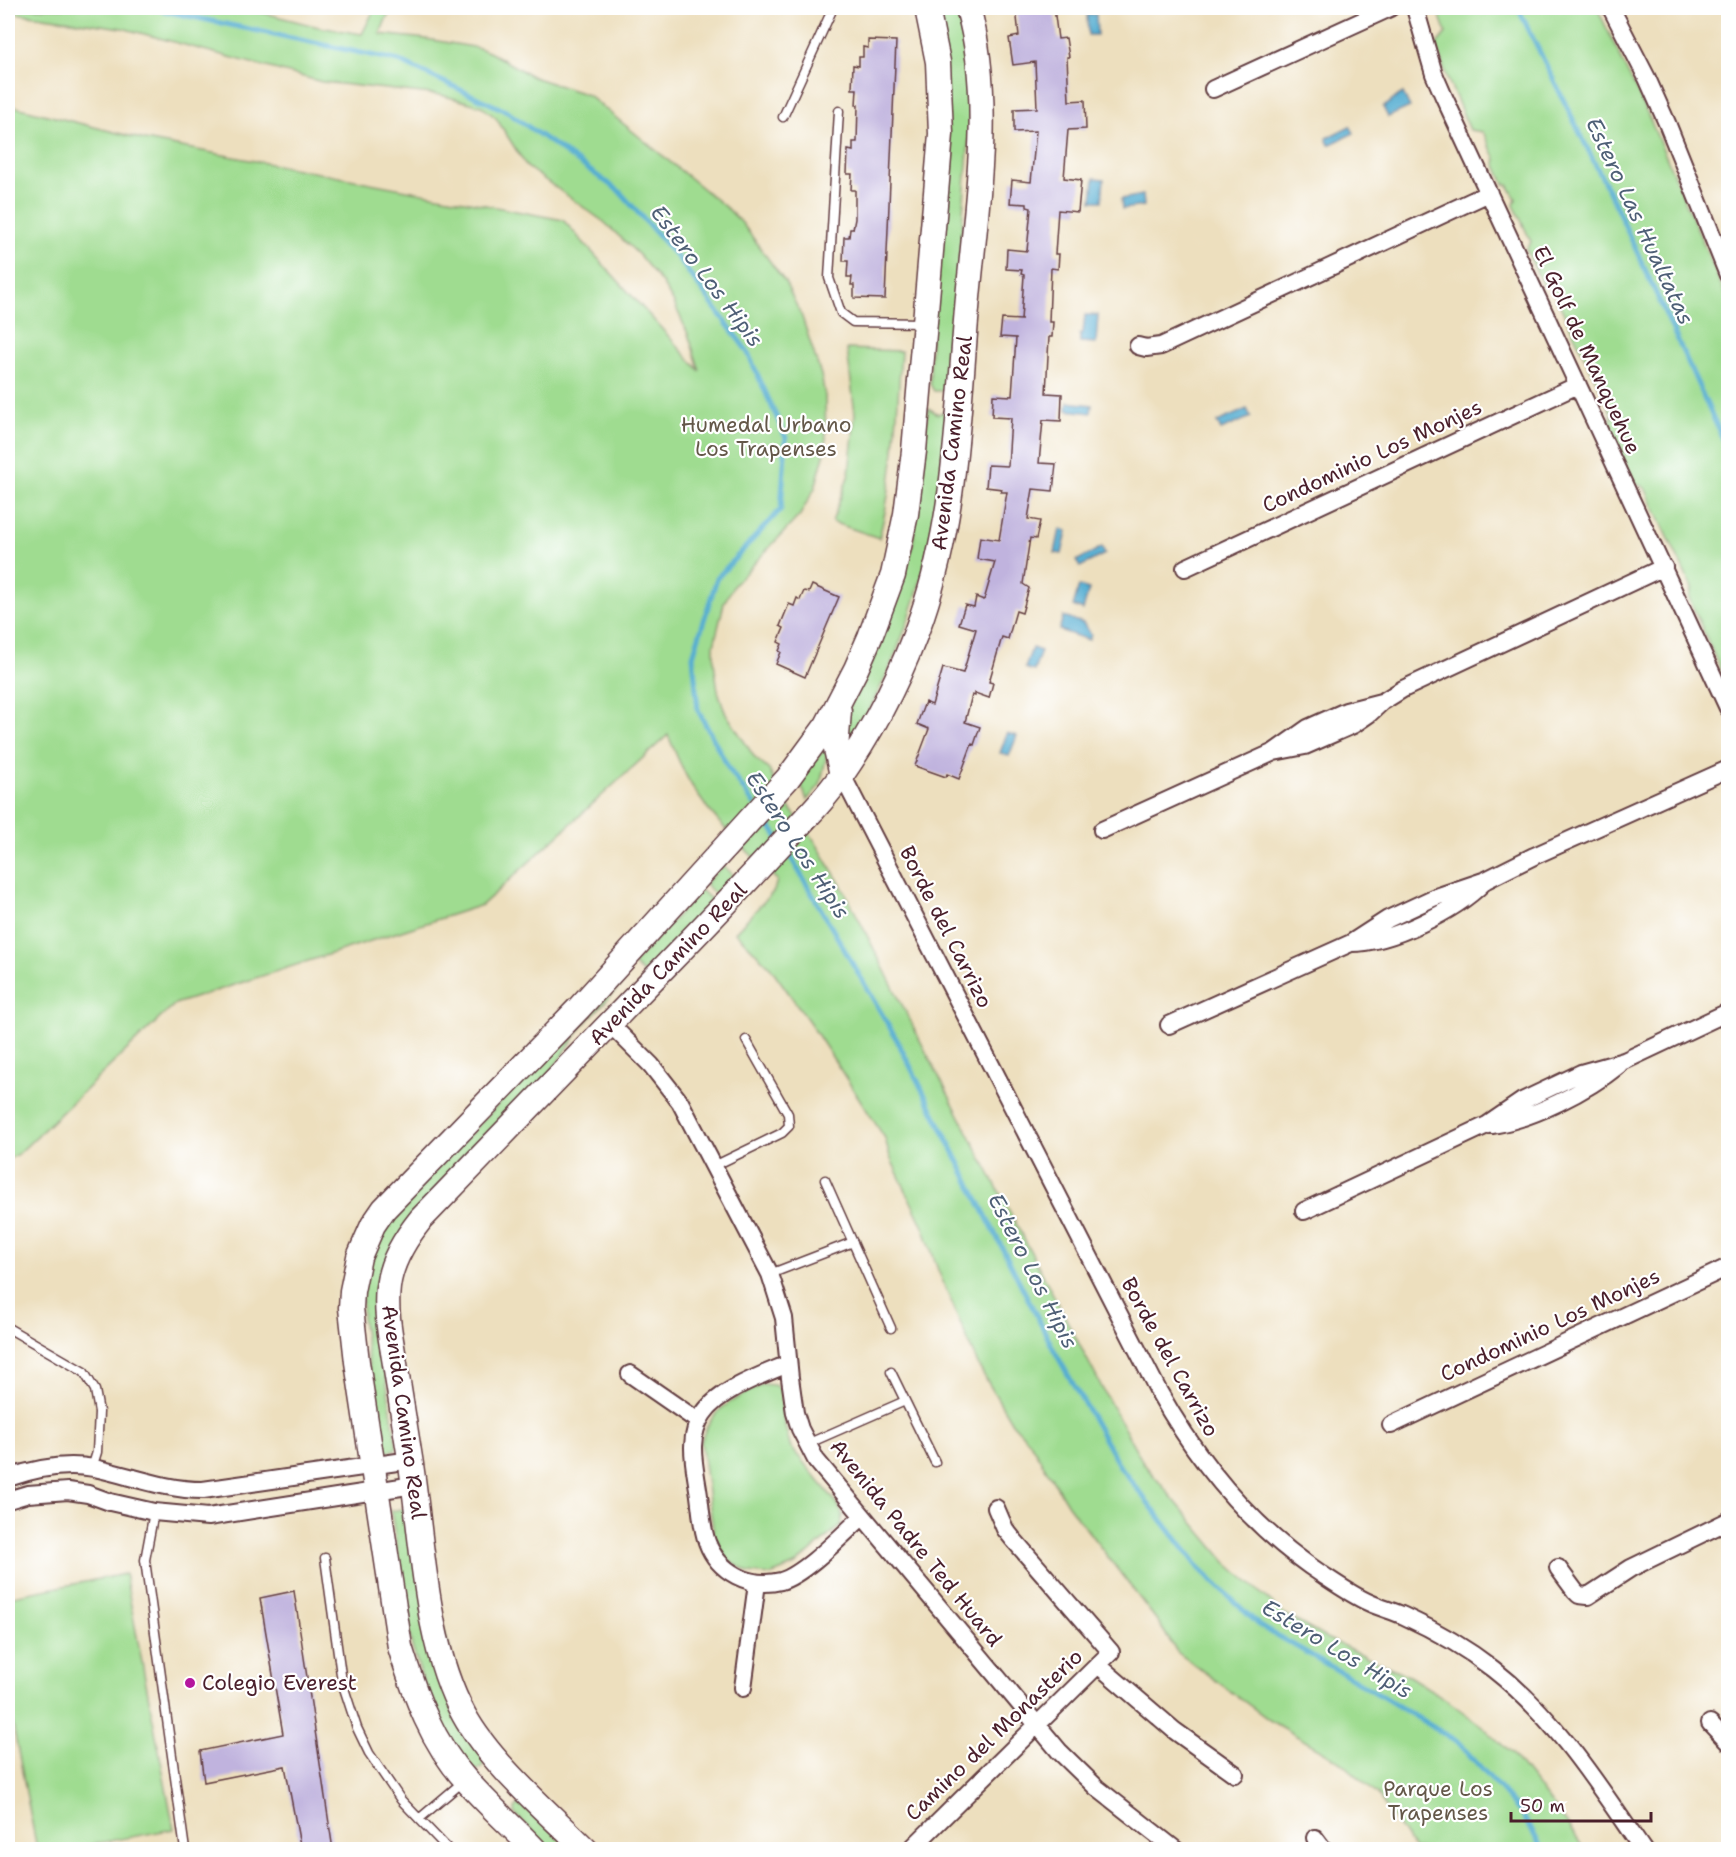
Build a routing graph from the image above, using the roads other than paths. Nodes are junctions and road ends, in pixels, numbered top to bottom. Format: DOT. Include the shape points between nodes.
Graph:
graph roads {
  1 [pos="833,8"];
  2 [pos="927,8"];
  3 [pos="968,8"];
  4 [pos="1390,8"];
  5 [pos="1415,8"];
  6 [pos="1611,8"];
  7 [pos="1213,89"];
  8 [pos="839,111"];
  9 [pos="783,117"];
  10 [pos="1489,194"];
  11 [pos="1728,275"];
  12 [pos="924,323"];
  13 [pos="1138,346"];
  14 [pos="1578,385"];
  15 [pos="919,390"];
  16 [pos="959,395"];
  17 [pos="1664,567"];
  18 [pos="1185,568"];
  19 [pos="840,700"];
  20 [pos="1728,708"];
  21 [pos="1728,769"];
  22 [pos="842,775"];
  23 [pos="1102,830"];
  24 [pos="621,964"];
  25 [pos="631,1002"];
  26 [pos="1728,1012"];
  27 [pos="610,1024"];
  28 [pos="1169,1025"];
  29 [pos="746,1040"];
  30 [pos="714,1166"];
  31 [pos="825,1180"];
  32 [pos="1304,1211"];
  33 [pos="853,1242"];
  34 [pos="1728,1267"];
  35 [pos="770,1274"];
  36 [pos="8,1328"];
  37 [pos="891,1328"];
  38 [pos="788,1364"];
  39 [pos="891,1372"];
  40 [pos="630,1374"];
  41 [pos="905,1401"];
  42 [pos="698,1421"];
  43 [pos="1391,1425"];
  44 [pos="807,1444"];
  45 [pos="411,1460"];
  46 [pos="935,1462"];
  47 [pos="373,1466"];
  48 [pos="92,1468"];
  49 [pos="8,1478"];
  50 [pos="414,1485"];
  51 [pos="377,1491"];
  52 [pos="8,1500"];
  53 [pos="996,1509"];
  54 [pos="154,1512"];
  55 [pos="862,1517"];
  56 [pos="1728,1521"];
  57 [pos="325,1558"];
  58 [pos="1558,1568"];
  59 [pos="757,1583"];
  60 [pos="1098,1665"];
  61 [pos="743,1689"];
  62 [pos="1710,1723"];
  63 [pos="1036,1725"];
  64 [pos="1728,1742"];
  65 [pos="1235,1774"];
  66 [pos="512,1775"];
  67 [pos="465,1780"];
  68 [pos="485,1799"];
  69 [pos="419,1819"];
  70 [pos="185,1850"];
  71 [pos="449,1850"];
  72 [pos="535,1850"];
  73 [pos="586,1850"];
  74 [pos="910,1850"];
  75 [pos="1176,1850"];
  76 [pos="1643,1850"];
  1 -- 9 [label="lane"];
  2 -- 12 [label="main road, Avenida Camino Real" via="938,62 941,113"];
  3 -- 16 [label="main road, Avenida Camino Real" via="981,96 980,157"];
  4 -- 7 [label="street"];
  5 -- 10 [label="street, El Golf de Manquehue" via="1434,74"];
  6 -- 11 [label="street" via="1647,78"];
  8 -- 12 [label="lane" via="829,278 832,292 841,313 853,322"];
  10 -- 13 [label="street" via="1161,346"];
  10 -- 14 [label="street, El Golf de Manquehue"];
  12 -- 15 [label="main road, Avenida Camino Real"];
  14 -- 17 [label="street, El Golf de Manquehue"];
  14 -- 18 [label="street, Condominio Los Monjes"];
  15 -- 16 [label="main road" via="937,401"];
  15 -- 19 [label="main road, Avenida Camino Real" via="909,493 892,575 870,637"];
  16 -- 22 [label="main road, Avenida Camino Real" via="949,501 925,605 886,701"];
  17 -- 20 [label="street, El Golf de Manquehue"];
  17 -- 23 [label="street" via="1425,679 1382,702 1353,725 1305,746 1274,752"];
  19 -- 22 [label="main road" via="836,749"];
  19 -- 24 [label="main road, Avenida Camino Real" via="827,725 788,777"];
  21 -- 28 [label="street" via="1486,880 1448,891 1388,919 1352,943"];
  22 -- 25 [label="main road, Avenida Camino Real" via="744,886"];
  22 -- 76 [label="street, Borde del Carrizo" via="1159,1392 1216,1479 1287,1549 1313,1568 1370,1603 1435,1631 1519,1690 1566,1740"];
  24 -- 25 [label="main road" via="632,979"];
  24 -- 47 [label="main road, Avenida Camino Real" via="400,1191 365,1240 354,1274 351,1308"];
  25 -- 27 [label="main road, Avenida Camino Real"];
  26 -- 32 [label="street" via="1624,1061 1572,1095 1519,1119 1487,1125"];
  27 -- 30 [label="street, Avenida Padre Ted Huard" via="672,1090"];
  27 -- 45 [label="main road, Avenida Camino Real" via="421,1219 396,1258 388,1285 387,1314"];
  29 -- 30 [label="lane" via="788,1114 789,1126"];
  30 -- 35 [label="street, Avenida Padre Ted Huard"];
  31 -- 33 [label="lane"];
  33 -- 35 [label="lane"];
  33 -- 37 [label="lane"];
  34 -- 43 [label="street, Condominio Los Monjes"];
  35 -- 38 [label="street, Avenida Padre Ted Huard" via="784,1318"];
  36 -- 48 [label="lane" via="84,1372 95,1390 99,1412"];
  38 -- 42 [label="street" via="720,1397"];
  38 -- 44 [label="street, Avenida Padre Ted Huard" via="795,1413"];
  39 -- 41 [label="lane"];
  40 -- 42 [label="street"];
  41 -- 44 [label="lane"];
  41 -- 46 [label="lane"];
  42 -- 59 [label="street" via="693,1452 708,1545 733,1574"];
  44 -- 55 [label="street, Avenida Padre Ted Huard"];
  45 -- 47 [label="street"];
  45 -- 50 [label="main road, Avenida Camino Real"];
  47 -- 48 [label="street" via="203,1490 175,1489"];
  47 -- 51 [label="main road, Avenida Camino Real"];
  48 -- 49 [label="street" via="46,1468"];
  50 -- 51 [label="street"];
  50 -- 66 [label="main road, Avenida Camino Real" via="440,1655 464,1715"];
  51 -- 54 [label="street" via="208,1517"];
  51 -- 67 [label="main road, Avenida Camino Real" via="400,1647 412,1688 427,1722"];
  52 -- 54 [label="street" via="27,1494 68,1491"];
  53 -- 60 [label="street, Camino del Monasterio" via="1013,1539 1111,1652"];
  54 -- 70 [label="lane" via="145,1560"];
  55 -- 59 [label="street" via="797,1573 780,1581"];
  55 -- 63 [label="street, Avenida Padre Ted Huard"];
  56 -- 58 [label="street" via="1631,1568 1588,1596 1575,1592"];
  57 -- 69 [label="lane" via="348,1707 369,1753"];
  59 -- 61 [label="street"];
  60 -- 63 [label="street, Camino del Monasterio"];
  60 -- 65 [label="street" via="1175,1731"];
  62 -- 64 [label="street"];
  63 -- 74 [label="street, Camino del Monasterio"];
  63 -- 75 [label="street, Avenida Padre Ted Huard" via="1097,1788"];
  66 -- 68 [label="main road"];
  66 -- 73 [label="main road, Avenida Camino Real"];
  67 -- 68 [label="main road, Avenida Camino Real"];
  67 -- 69 [label="lane"];
  68 -- 72 [label="main road, Avenida Camino Real"];
  69 -- 71 [label="lane"];
}
